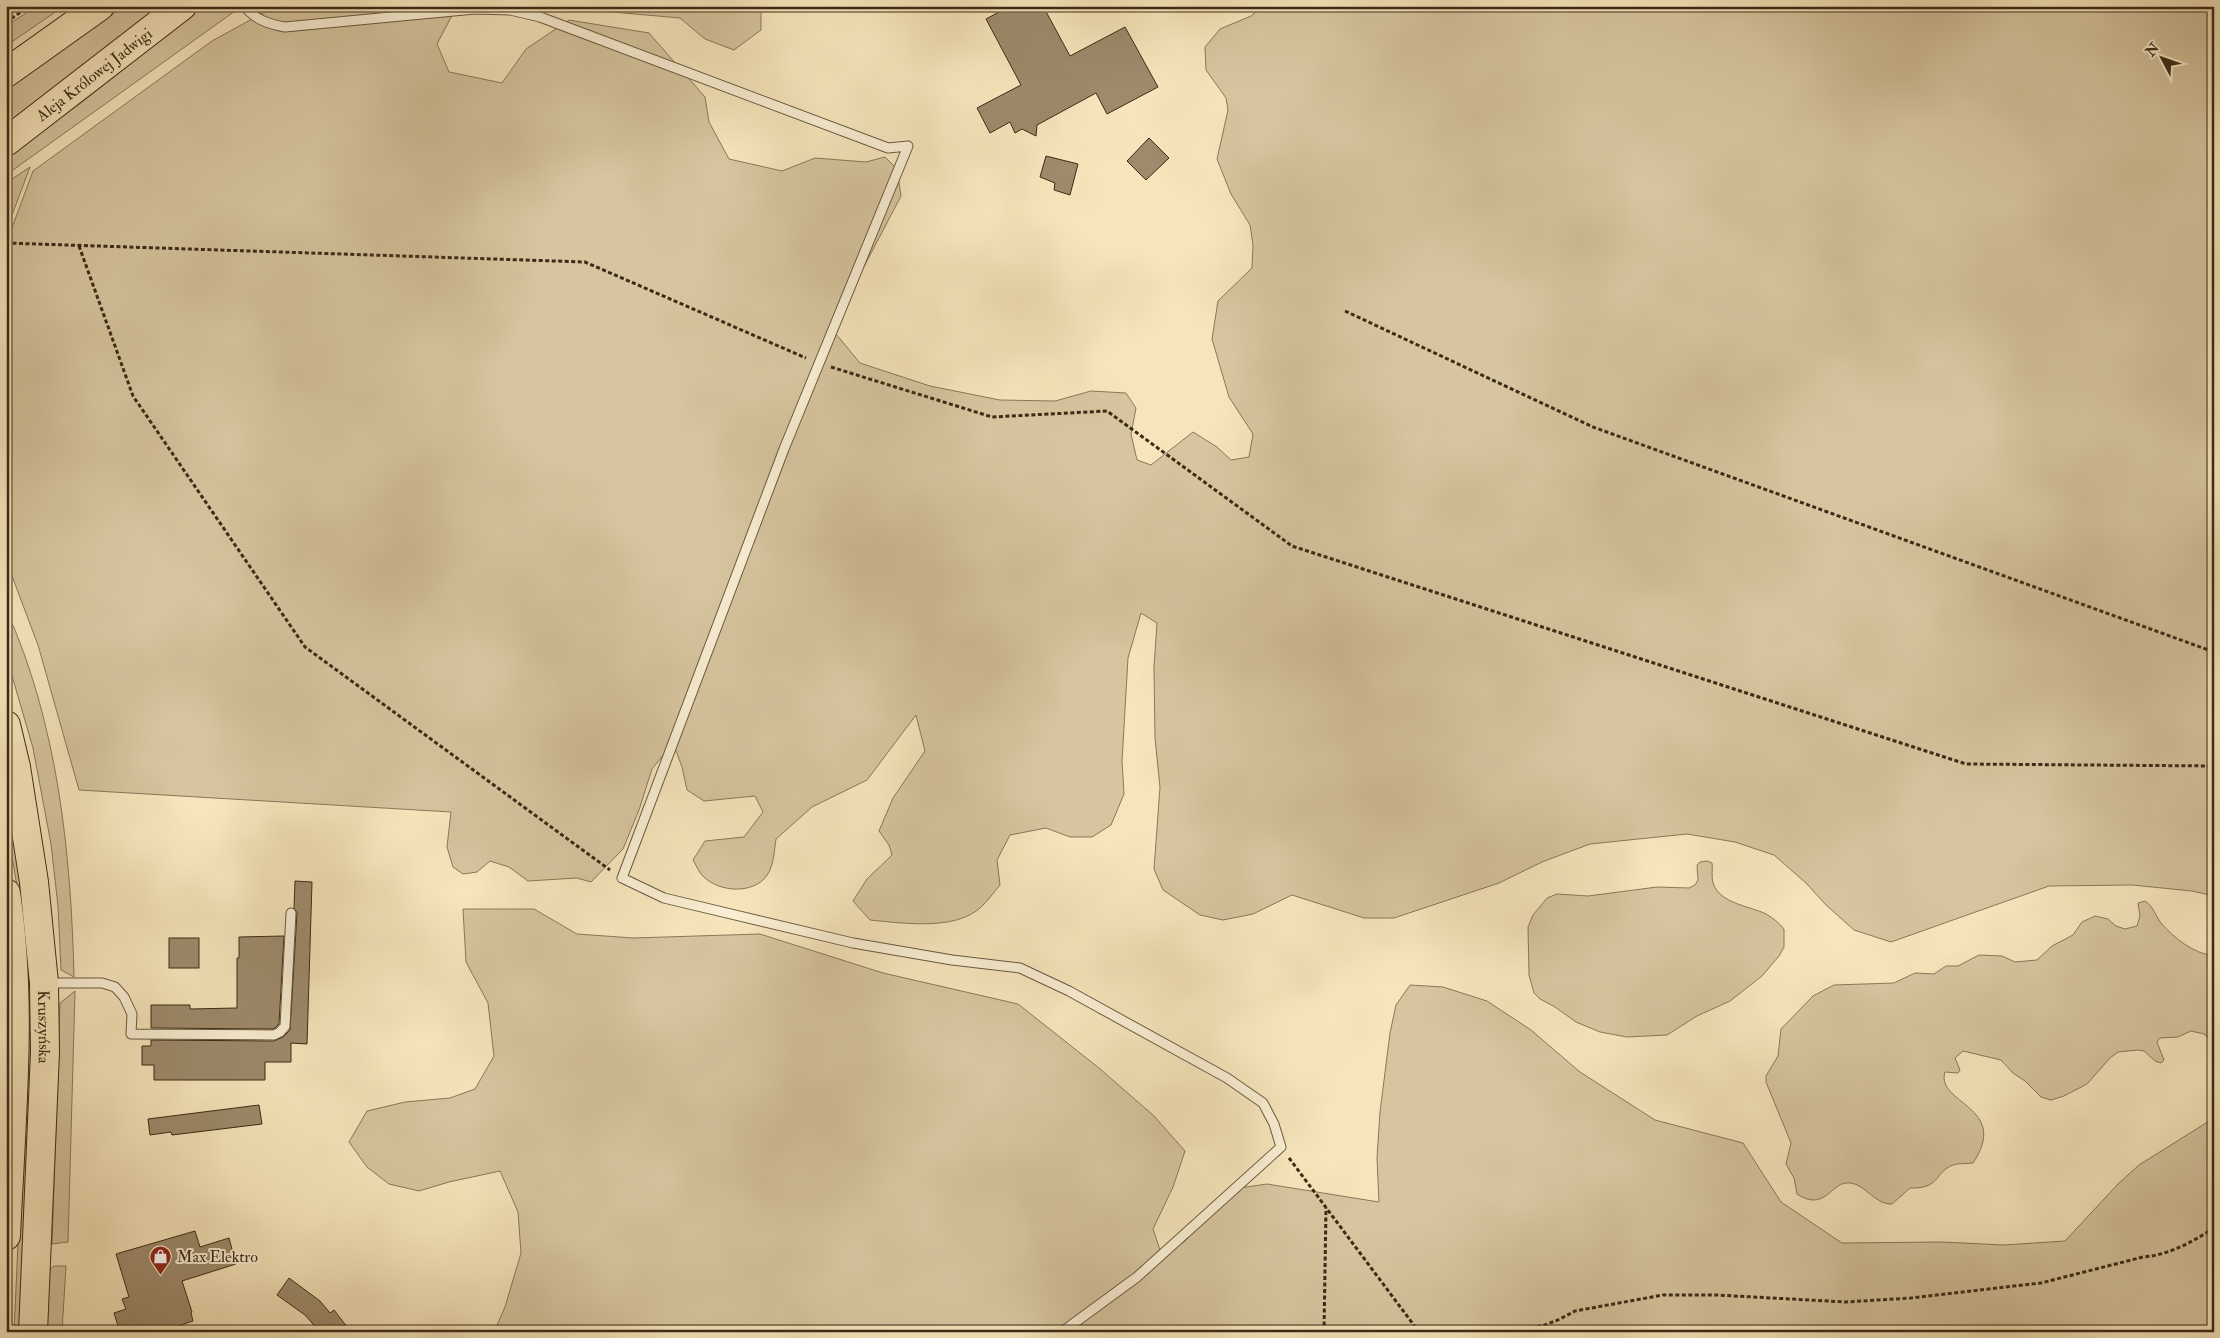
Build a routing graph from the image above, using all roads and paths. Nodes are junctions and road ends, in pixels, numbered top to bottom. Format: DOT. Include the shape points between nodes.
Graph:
graph roads {
  1 [pos="19,6"];
  2 [pos="30,6"];
  3 [pos="100,6"];
  4 [pos="182,6"];
  5 [pos="244,6"];
  6 [pos="6,15"];
  7 [pos="6,22"];
  8 [pos="6,73"];
  9 [pos="6,142"];
  10 [pos="6,243"];
  11 [pos="79,246"];
  12 [pos="1345,311"];
  13 [pos="819,364"];
  14 [pos="2214,652"];
  15 [pos="6,725"];
  16 [pos="2214,766"];
  17 [pos="622,878"];
  18 [pos="6,893"];
  19 [pos="291,913"];
  20 [pos="44,983"];
  21 [pos="1281,1147"];
  22 [pos="1326,1207"];
  23 [pos="2214,1228"];
  24 [pos="6,1236"];
  25 [pos="33,1332"];
  26 [pos="1062,1332"];
  27 [pos="1324,1332"];
  28 [pos="1419,1332"];
  29 [pos="1505,1332"];
  1 -- 6 [label="path"];
  2 -- 7 [label="path"];
  3 -- 8 [label="main road"];
  4 -- 9 [label="main road, Aleja Królowej Jadwigi"];
  5 -- 13 [label="lane" via="267,24 284,27 475,9 510,10 540,16 888,148 908,146"];
  10 -- 11 [label="path"];
  11 -- 13 [label="path" via="586,262"];
  11 -- 17 [label="path" via="133,396 305,647"];
  12 -- 14 [label="path" via="1593,427"];
  13 -- 16 [label="path" via="992,417 1107,410 1292,546 1966,764"];
  13 -- 17 [label="lane"];
  15 -- 20 [label="main road, Kruszyńska" via="33,873"];
  17 -- 21 [label="lane" via="664,898 853,943 1020,968 1069,991 1227,1078 1263,1103"];
  18 -- 24 [label="main road, Kruszyńska" via="14,970 15,1048"];
  19 -- 20 [label="lane" via="285,1026 274,1034 130,1034 132,1014 115,987 102,983"];
  20 -- 25 [label="main road, Kruszyńska" via="45,1052"];
  21 -- 22 [label="path"];
  21 -- 26 [label="lane" via="1137,1277"];
  22 -- 27 [label="path"];
  22 -- 28 [label="path"];
  23 -- 29 [label="path" via="2160,1256 2143,1257 2041,1283 1846,1302 1664,1295 1575,1311 1545,1325"];
}
